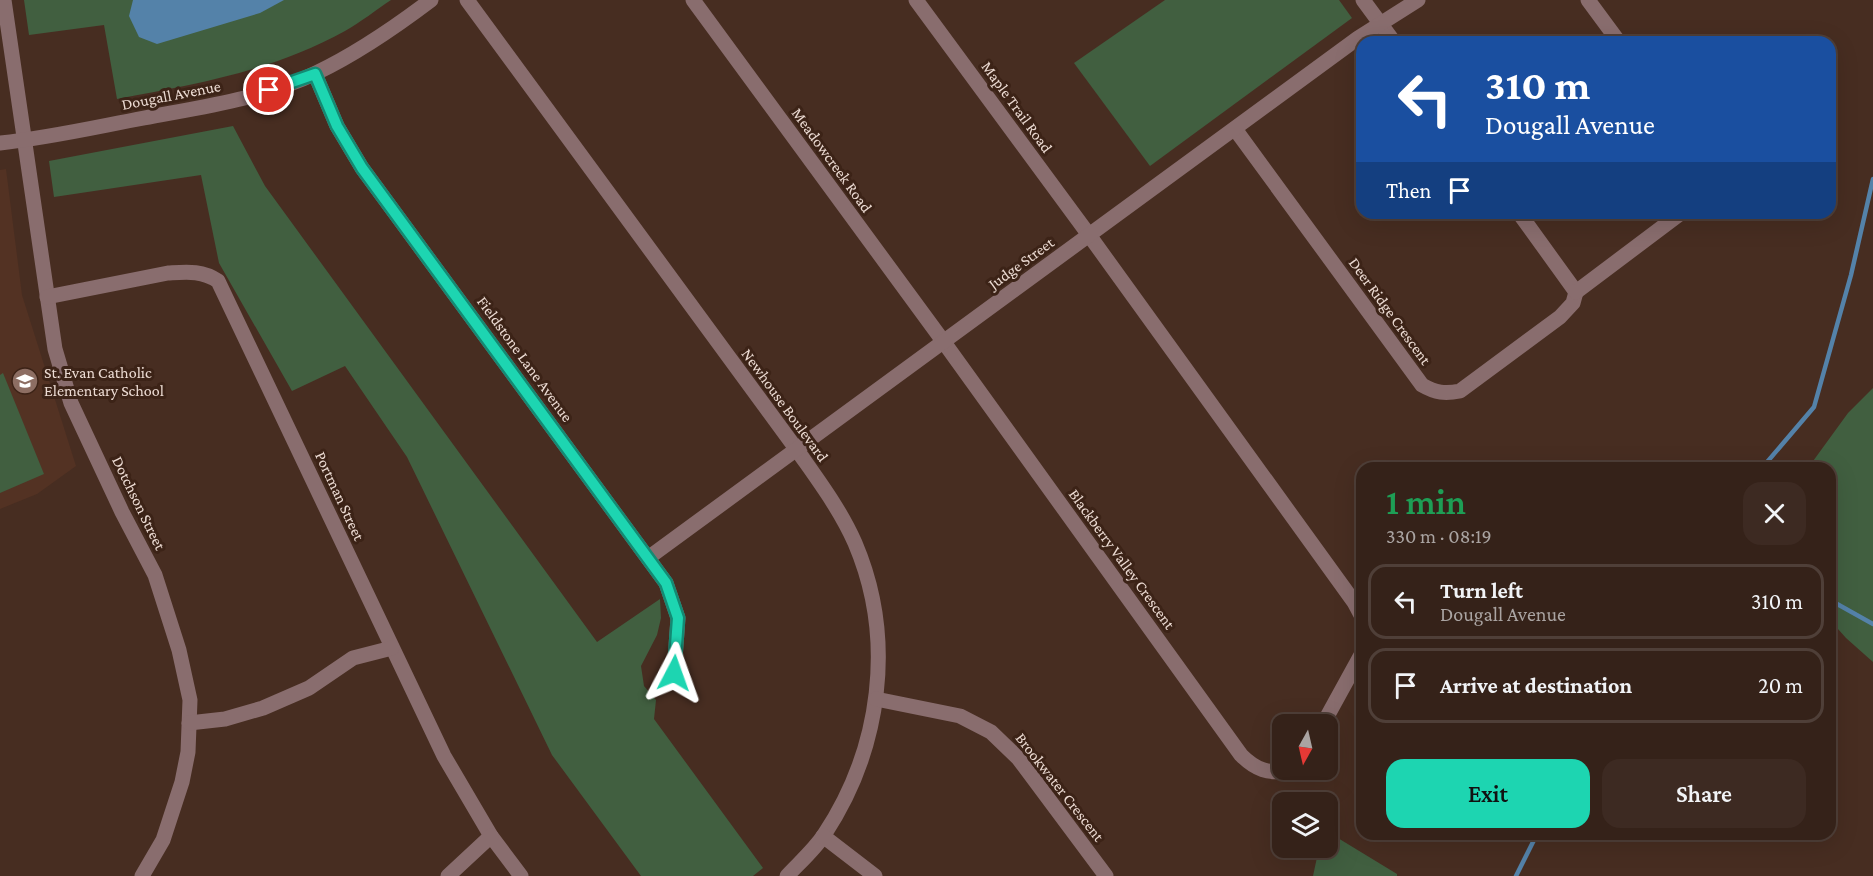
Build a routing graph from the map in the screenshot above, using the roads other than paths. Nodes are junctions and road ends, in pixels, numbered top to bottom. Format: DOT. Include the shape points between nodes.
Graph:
graph roads {
  1 [pos="4,0"];
  2 [pos="431,0"];
  3 [pos="466,0"];
  4 [pos="693,0"];
  5 [pos="916,0"];
  6 [pos="1363,0"];
  7 [pos="1418,0"];
  8 [pos="1588,0"];
  9 [pos="1381,23"];
  10 [pos="1363,36"];
  11 [pos="1390,36"];
  12 [pos="1614,36"];
  13 [pos="1356,41"];
  14 [pos="315,74"];
  15 [pos="1234,129"];
  16 [pos="25,140"];
  17 [pos="0,143"];
  18 [pos="1523,219"];
  19 [pos="1673,219"];
  20 [pos="1089,235"];
  21 [pos="1576,292"];
  22 [pos="47,297"];
  23 [pos="943,341"];
  24 [pos="797,450"];
  25 [pos="648,558"];
  26 [pos="1356,606"];
  27 [pos="392,648"];
  28 [pos="1356,664"];
  29 [pos="674,673"];
  30 [pos="876,699"];
  31 [pos="1328,714"];
  32 [pos="189,723"];
  33 [pos="1272,772"];
  34 [pos="491,836"];
  35 [pos="823,836"];
  36 [pos="142,876"];
  37 [pos="448,876"];
  38 [pos="521,876"];
  39 [pos="787,876"];
  40 [pos="875,876"];
  41 [pos="1106,876"];
  1 -- 16 [label="street, Dotchson Street"];
  2 -- 14 [label="street, Dougall Avenue" via="385,34"];
  3 -- 24 [label="street, Newhouse Boulevard"];
  4 -- 23 [label="street, Meadowcreek Road"];
  5 -- 20 [label="street, Maple Trail Road"];
  6 -- 9 [label="street"];
  7 -- 9 [label="street, Judge Street"];
  8 -- 12 [label="street"];
  9 -- 10 [label="street, Judge Street"];
  9 -- 11 [label="street"];
  13 -- 15 [label="street, Judge Street"];
  14 -- 16 [label="street, Dougall Avenue" via="226,103"];
  14 -- 25 [label="street, Fieldstone Lane Avenue" via="337,126 362,168"];
  15 -- 20 [label="street, Judge Street"];
  15 -- 21 [label="street, Deer Ridge Crescent" via="1422,385 1433,392 1460,391 1560,316 1573,303"];
  16 -- 17 [label="street, Dougall Avenue"];
  16 -- 22 [label="street, Dotchson Street"];
  18 -- 21 [label="street"];
  19 -- 21 [label="street, Deer Ridge Crescent"];
  20 -- 23 [label="street, Judge Street"];
  20 -- 26 [label="street"];
  22 -- 27 [label="street, Portman Street" via="168,273 201,273 218,281"];
  22 -- 32 [label="street, Dotchson Street" via="55,349 71,403 155,575 179,650 190,700"];
  23 -- 24 [label="street, Judge Street"];
  23 -- 33 [label="street, Blackberry Valley Crescent" via="1241,755 1261,770"];
  24 -- 25 [label="street, Judge Street"];
  24 -- 30 [label="street, Newhouse Boulevard" via="841,513 867,574 878,634"];
  25 -- 29 [label="street, Fieldstone Lane Avenue" via="666,583 678,618"];
  27 -- 32 [label="street" via="353,658 309,688 262,708 225,719"];
  27 -- 34 [label="street, Portman Street" via="444,756"];
  28 -- 31 [label="street"];
  30 -- 35 [label="street, Newhouse Boulevard" via="854,779"];
  30 -- 41 [label="street, Brookwater Crescent" via="960,716 991,732 1018,758"];
  32 -- 36 [label="street, Dotchson Street" via="182,782 163,840"];
  34 -- 37 [label="street"];
  34 -- 38 [label="street, Portman Street"];
  35 -- 39 [label="street, Newhouse Boulevard"];
  35 -- 40 [label="street"];
}
